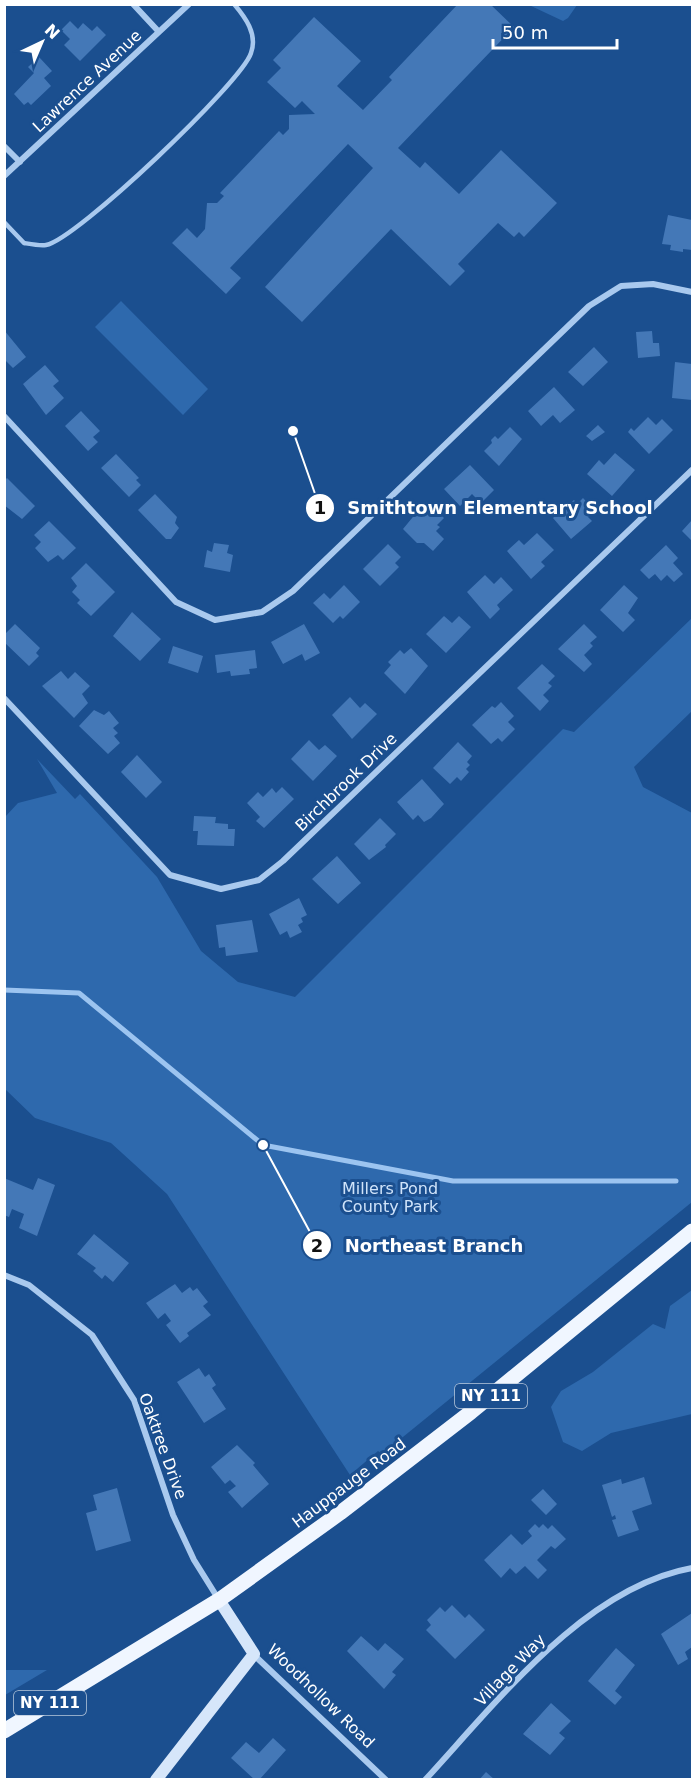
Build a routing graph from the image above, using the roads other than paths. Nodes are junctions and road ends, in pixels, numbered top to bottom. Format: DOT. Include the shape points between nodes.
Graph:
graph roads {
  1 [pos="133,4"];
  2 [pos="189,4"];
  3 [pos="234,4"];
  4 [pos="159,32"];
  5 [pos="4,146"];
  6 [pos="20,162"];
  7 [pos="4,176"];
  8 [pos="4,222"];
  9 [pos="693,292"];
  10 [pos="4,416"];
  11 [pos="693,470"];
  12 [pos="4,698"];
  13 [pos="693,1231"];
  14 [pos="4,1275"];
  15 [pos="693,1568"];
  16 [pos="219,1600"];
  17 [pos="254,1654"];
  18 [pos="4,1731"];
  19 [pos="156,1779"];
  20 [pos="386,1779"];
  21 [pos="425,1779"];
  1 -- 4 [label="street"];
  2 -- 4 [label="street, Lawrence Avenue"];
  3 -- 8 [label="lane" via="250,23 252,52 237,74 149,166 82,224 47,245 24,243"];
  4 -- 6 [label="street, Lawrence Avenue"];
  5 -- 6 [label="street"];
  6 -- 7 [label="street, Lawrence Avenue"];
  9 -- 10 [label="street" via="653,284 621,286 589,306 292,591 262,612 215,620 176,602"];
  11 -- 12 [label="street, Birchbrook Drive" via="259,880 221,889 170,875"];
  13 -- 16 [label="main road, Hauppauge Road / NY 111" via="471,1412"];
  14 -- 16 [label="street, Oaktree Drive" via="29,1285 92,1335 134,1400 173,1515"];
  15 -- 21 [label="street, Village Way" via="678,1570 627,1593 587,1617 541,1654"];
  16 -- 17 [label="street, Woodhollow Road"];
  16 -- 18 [label="main road, Hauppauge Road / NY 111"];
  17 -- 19 [label="street"];
  17 -- 20 [label="street, Woodhollow Road"];
}
